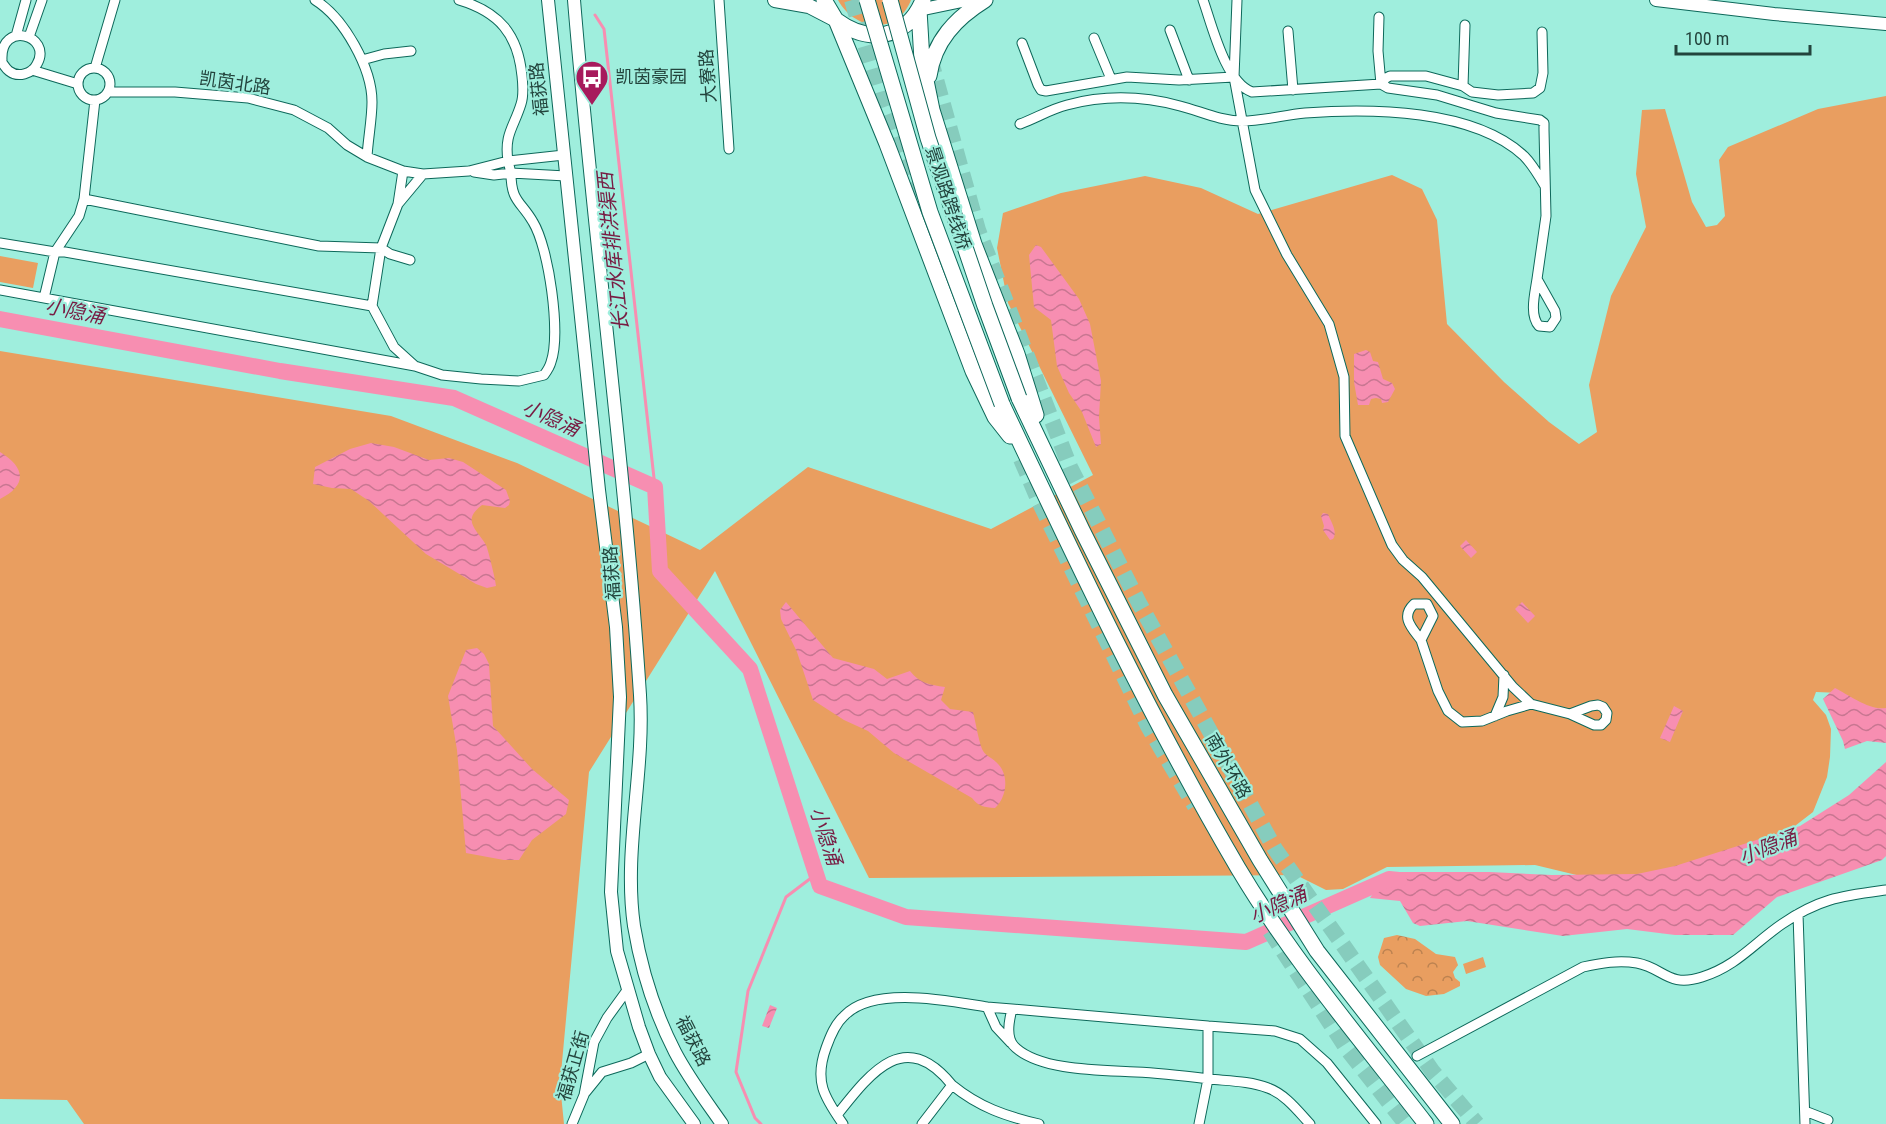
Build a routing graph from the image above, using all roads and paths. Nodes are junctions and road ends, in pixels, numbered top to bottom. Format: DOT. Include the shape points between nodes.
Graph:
graph roads {
  1 [pos="26,0"];
  2 [pos="42,0"];
  3 [pos="114,0"];
  4 [pos="315,0"];
  5 [pos="459,0"];
  6 [pos="548,0"];
  7 [pos="574,0"];
  8 [pos="582,0"];
  9 [pos="719,0"];
  10 [pos="775,0"];
  11 [pos="824,0"];
  12 [pos="867,0"];
  13 [pos="890,0"];
  14 [pos="967,0"];
  15 [pos="985,0"];
  16 [pos="1203,0"];
  17 [pos="1237,0"];
  18 [pos="1656,0"];
  19 [pos="921,5"];
  20 [pos="575,17"];
  21 [pos="1379,17"];
  22 [pos="836,20"];
  23 [pos="1886,24"];
  24 [pos="1465,25"];
  25 [pos="1170,30"];
  26 [pos="1288,31"];
  27 [pos="1542,32"];
  28 [pos="16,36"];
  29 [pos="29,38"];
  30 [pos="1094,38"];
  31 [pos="1022,43"];
  32 [pos="411,51"];
  33 [pos="1,60"];
  34 [pos="362,60"];
  35 [pos="95,68"];
  36 [pos="32,70"];
  37 [pos="1234,77"];
  38 [pos="1110,79"];
  39 [pos="1189,80"];
  40 [pos="78,84"];
  41 [pos="1382,84"];
  42 [pos="927,85"];
  43 [pos="1463,86"];
  44 [pos="1293,90"];
  45 [pos="108,92"];
  46 [pos="95,100"];
  47 [pos="1241,121"];
  48 [pos="1020,124"];
  49 [pos="1545,148"];
  50 [pos="729,149"];
  51 [pos="564,155"];
  52 [pos="367,157"];
  53 [pos="1526,157"];
  54 [pos="508,161"];
  55 [pos="403,171"];
  56 [pos="469,171"];
  57 [pos="511,173"];
  58 [pos="423,174"];
  59 [pos="566,176"];
  60 [pos="1545,186"];
  61 [pos="84,199"];
  62 [pos="398,204"];
  63 [pos="0,243"];
  64 [pos="381,248"];
  65 [pos="56,252"];
  66 [pos="410,260"];
  67 [pos="1537,279"];
  68 [pos="0,290"];
  69 [pos="44,298"];
  70 [pos="372,306"];
  71 [pos="415,366"];
  72 [pos="1020,398"];
  73 [pos="1046,454"];
  74 [pos="1028,460"];
  75 [pos="1422,642"];
  76 [pos="1504,675"];
  77 [pos="1531,704"];
  78 [pos="1570,714"];
  79 [pos="1495,717"];
  80 [pos="1886,890"];
  81 [pos="1798,914"];
  82 [pos="628,989"];
  83 [pos="987,1007"];
  84 [pos="1012,1009"];
  85 [pos="1208,1026"];
  86 [pos="1014,1047"];
  87 [pos="649,1054"];
  88 [pos="1417,1056"];
  89 [pos="1208,1079"];
  90 [pos="952,1085"];
  91 [pos="584,1095"];
  92 [pos="1805,1111"];
  93 [pos="837,1115"];
  94 [pos="1828,1120"];
  95 [pos="572,1124"];
  96 [pos="694,1124"];
  97 [pos="722,1124"];
  98 [pos="843,1124"];
  99 [pos="922,1124"];
  100 [pos="1039,1124"];
  101 [pos="1199,1124"];
  102 [pos="1310,1124"];
  103 [pos="1376,1124"];
  104 [pos="1426,1124"];
  105 [pos="1452,1124"];
  106 [pos="1805,1124"];
  1 -- 28 [label="street"];
  2 -- 29 [label="street"];
  3 -- 35 [label="street"];
  4 -- 34 [label="street" via="339,22"];
  5 -- 54 [label="street" via="491,13 505,26 521,61 522,101 509,134"];
  6 -- 51 [label="street, 福获路"];
  7 -- 20 [label="street, 福获路"];
  8 -- 20 [label="street"];
  9 -- 50 [label="street, 大寮路"];
  10 -- 22 [label="main road" via="809,6"];
  11 -- 22 [label="highway"];
  12 -- 74 [label="highway, 景观路跨线桥, bridge" via="930,212 1002,404"];
  13 -- 72 [label="highway, 景观路跨线桥, bridge" via="928,138"];
  14 -- 19 [label="street"];
  15 -- 42 [label="highway" via="967,11 940,40"];
  16 -- 37 [label="street"];
  17 -- 37 [label="street"];
  18 -- 23 [label="street"];
  19 -- 22 [label="highway" via="909,23 880,36 856,33"];
  19 -- 42 [label="highway" via="922,61"];
  20 -- 97 [label="street, 福获路" via="624,498 640,699 632,855 634,925 651,994 675,1053"];
  21 -- 41 [label="street"];
  22 -- 74 [label="highway" via="973,371 995,417"];
  24 -- 43 [label="street"];
  25 -- 39 [label="street"];
  26 -- 44 [label="street"];
  27 -- 43 [label="street" via="1543,73 1540,88 1533,93 1498,95 1472,92"];
  28 -- 29 [label="street"];
  28 -- 33 [label="street" via="2,48"];
  29 -- 36 [label="street" via="40,53"];
  30 -- 38 [label="street"];
  31 -- 38 [label="street" via="1041,90"];
  32 -- 34 [label="street"];
  33 -- 36 [label="street" via="14,74"];
  34 -- 52 [label="street" via="372,101"];
  35 -- 40 [label="street" via="81,74"];
  35 -- 45 [label="street" via="108,76"];
  36 -- 40 [label="street"];
  37 -- 39 [label="street"];
  37 -- 44 [label="street" via="1252,92"];
  37 -- 47 [label="street"];
  38 -- 39 [label="street"];
  40 -- 46 [label="street" via="81,94"];
  41 -- 43 [label="street" via="1386,78 1401,75 1426,76"];
  41 -- 44 [label="street"];
  41 -- 49 [label="street" via="1540,120 1544,123"];
  42 -- 73 [label="highway" via="974,244 1025,376"];
  45 -- 46 [label="street"];
  45 -- 52 [label="street, 凯茵北路" via="248,98 294,110 328,128"];
  46 -- 61 [label="street"];
  47 -- 48 [label="street" via="1130,97 1065,105"];
  47 -- 53 [label="street" via="1305,113 1381,111 1448,120 1487,132"];
  47 -- 76 [label="street" via="1255,190 1287,255 1329,324 1344,377 1345,435 1392,545"];
  49 -- 53 [label="street"];
  49 -- 60 [label="street"];
  51 -- 54 [label="street"];
  51 -- 59 [label="street, 福获路"];
  52 -- 55 [label="street, 凯茵北路"];
  53 -- 60 [label="street"];
  54 -- 56 [label="street"];
  54 -- 57 [label="street"];
  55 -- 58 [label="street, 凯茵北路"];
  55 -- 62 [label="street"];
  56 -- 57 [label="street" via="494,176"];
  56 -- 58 [label="street"];
  57 -- 59 [label="street"];
  57 -- 71 [label="street" via="517,203 533,221 543,245 555,332 552,362 544,375 519,381 442,375"];
  58 -- 62 [label="street"];
  59 -- 82 [label="street, 福获路" via="616,627 620,697 612,892 617,951"];
  60 -- 67 [label="street" via="1546,216"];
  61 -- 64 [label="street" via="319,246"];
  61 -- 65 [label="street" via="79,216"];
  62 -- 64 [label="street"];
  63 -- 65 [label="street"];
  64 -- 66 [label="street"];
  64 -- 70 [label="street"];
  65 -- 69 [label="street"];
  65 -- 70 [label="street"];
  67 -- 67 [label="street" via="1535,322 1550,327 1556,318 1555,311"];
  68 -- 69 [label="street"];
  69 -- 71 [label="street"];
  70 -- 71 [label="street" via="394,347"];
  72 -- 73 [label="highway, 南外环路"];
  73 -- 105 [label="highway, 南外环路" via="1165,695 1260,860 1317,951"];
  74 -- 104 [label="highway" via="1144,699 1239,870 1298,959"];
  75 -- 79 [label="street" via="1448,711 1462,722"];
  76 -- 77 [label="street"];
  76 -- 79 [label="street" via="1503,697"];
  77 -- 78 [label="street"];
  77 -- 79 [label="street"];
  80 -- 81 [label="street" via="1825,900"];
  81 -- 88 [label="street" via="1727,968 1700,978 1675,981 1639,963 1610,961 1583,967"];
  81 -- 92 [label="street"];
  82 -- 87 [label="street, 福获路"];
  82 -- 91 [label="street, 福获正街" via="594,1042"];
  83 -- 84 [label="street"];
  83 -- 86 [label="street" via="996,1027"];
  83 -- 93 [label="street" via="900,998 862,1005 844,1015 830,1036 819,1076"];
  84 -- 85 [label="street"];
  84 -- 86 [label="street" via="1008,1024"];
  85 -- 89 [label="street"];
  85 -- 103 [label="street" via="1275,1031 1300,1039 1327,1063"];
  86 -- 89 [label="street" via="1054,1065"];
  87 -- 91 [label="street" via="602,1072"];
  87 -- 96 [label="street, 福获路" via="660,1077"];
  89 -- 101 [label="street"];
  89 -- 102 [label="street" via="1270,1089 1287,1099"];
  90 -- 93 [label="street" via="926,1060 893,1060 873,1074"];
  90 -- 99 [label="street"];
  90 -- 100 [label="street" via="984,1107"];
  91 -- 95 [label="street, 福获正街"];
  92 -- 94 [label="street"];
  92 -- 106 [label="street"];
  93 -- 98 [label="street"];
}
